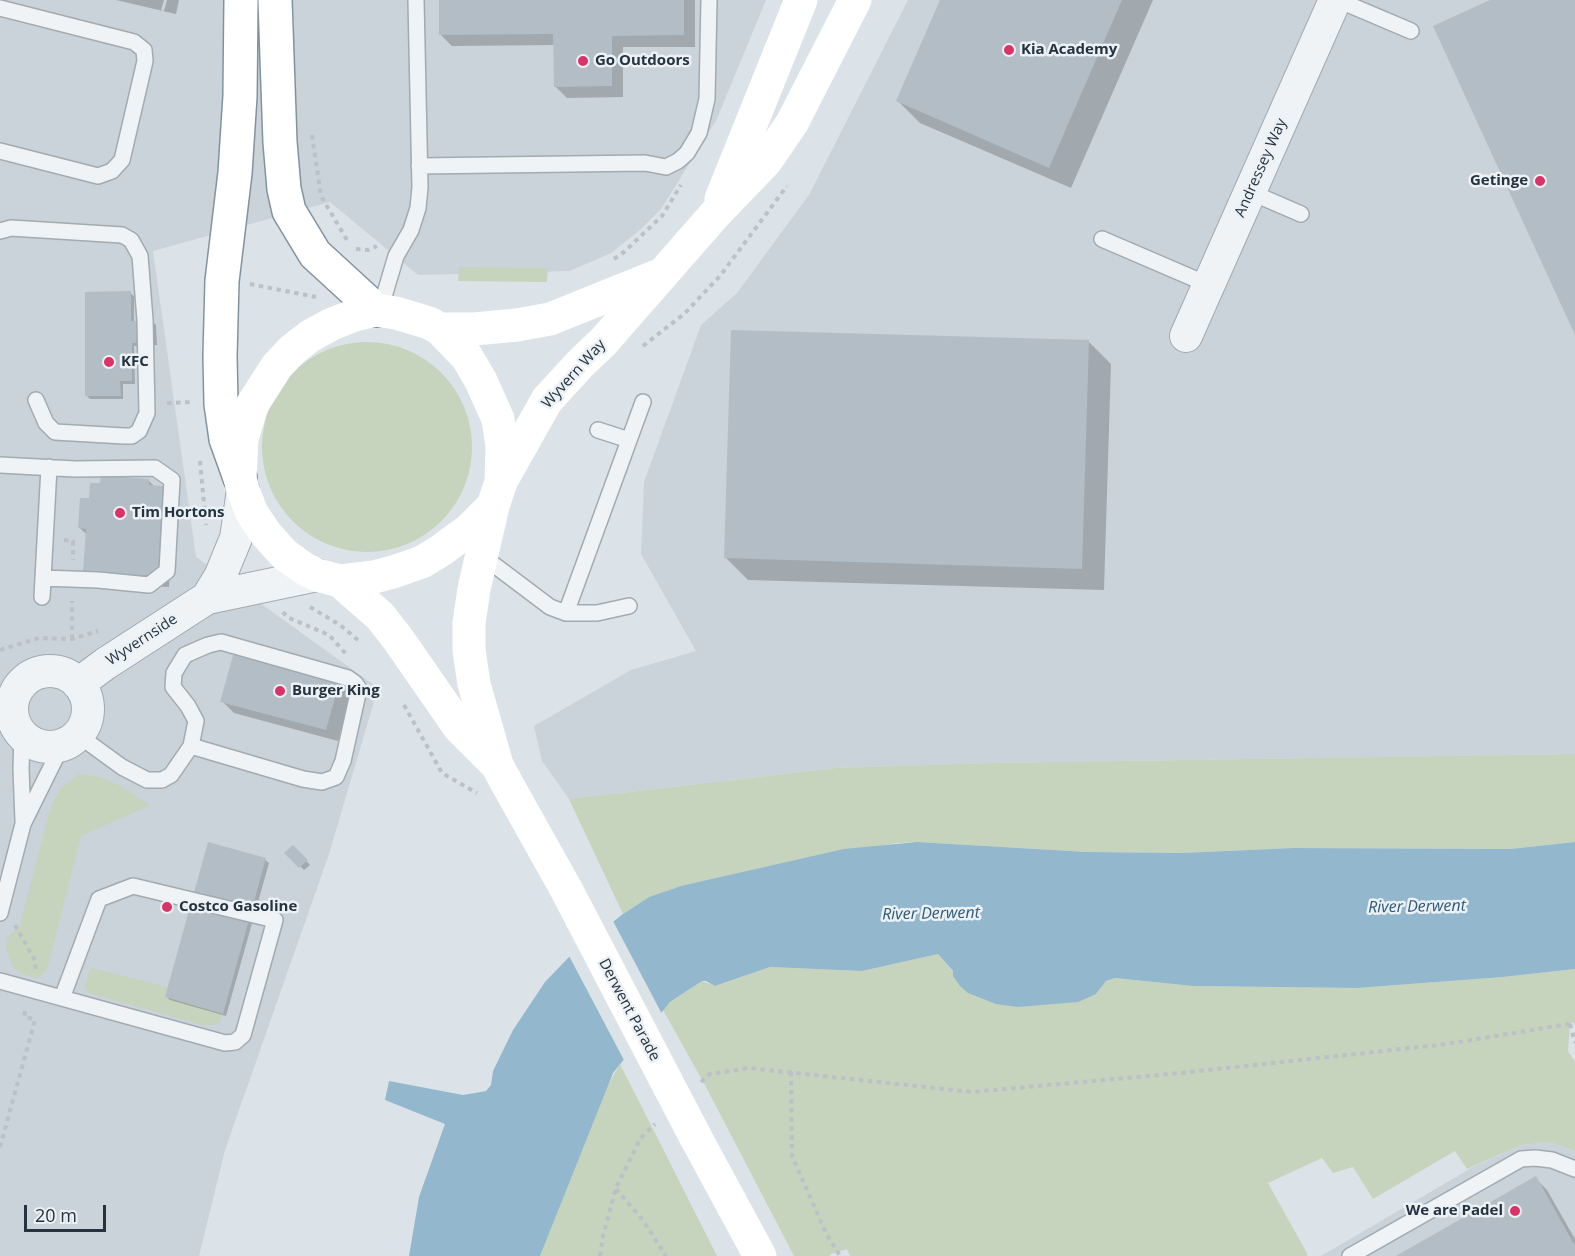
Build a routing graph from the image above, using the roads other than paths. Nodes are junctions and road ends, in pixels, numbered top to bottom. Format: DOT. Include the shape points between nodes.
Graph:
graph roads {
  1 [pos="241,0"];
  2 [pos="275,0"];
  3 [pos="416,0"];
  4 [pos="709,0"];
  5 [pos="801,0"];
  6 [pos="855,0"];
  7 [pos="1336,0"];
  8 [pos="0,8"];
  9 [pos="1411,31"];
  10 [pos="0,152"];
  11 [pos="419,166"];
  12 [pos="1250,192"];
  13 [pos="716,213"];
  14 [pos="1301,214"];
  15 [pos="0,231"];
  16 [pos="1102,239"];
  17 [pos="661,275"];
  18 [pos="1209,285"];
  19 [pos="378,310"];
  20 [pos="440,329"];
  21 [pos="1186,336"];
  22 [pos="36,400"];
  23 [pos="643,402"];
  24 [pos="598,430"];
  25 [pos="629,440"];
  26 [pos="0,465"];
  27 [pos="50,467"];
  28 [pos="242,484"];
  29 [pos="497,494"];
  30 [pos="481,555"];
  31 [pos="43,578"];
  32 [pos="328,578"];
  33 [pos="42,597"];
  34 [pos="207,598"];
  35 [pos="629,606"];
  36 [pos="566,613"];
  37 [pos="78,684"];
  38 [pos="8,692"];
  39 [pos="22,735"];
  40 [pos="70,740"];
  41 [pos="191,746"];
  42 [pos="494,780"];
  43 [pos="23,824"];
  44 [pos="0,913"];
  45 [pos="0,981"];
  46 [pos="62,998"];
  47 [pos="1575,1169"];
  48 [pos="760,1256"];
  49 [pos="1350,1256"];
  1 -- 28 [label="main road, Derwent Parade" via="240,96 222,281 220,356 226,438"];
  2 -- 19 [label="main road" via="279,120 284,189 290,211 315,254"];
  3 -- 11 [label="lane"];
  4 -- 11 [label="lane" via="707,99 699,133 678,161 666,167"];
  5 -- 13 [label="main road, Wyvern Way"];
  6 -- 13 [label="main road, Wyvern Way" via="792,123 766,160"];
  7 -- 9 [label="lane"];
  7 -- 12 [label="street, Andressey Way"];
  8 -- 10 [label="lane" via="134,42 144,50 146,61 122,160 112,171 98,176"];
  11 -- 19 [label="lane" via="418,208"];
  12 -- 14 [label="lane"];
  12 -- 18 [label="street, Andressey Way"];
  13 -- 17 [label="main road, Wyvern Way"];
  15 -- 22 [label="lane" via="11,228 111,233 130,240 140,256 147,413 140,431 132,436 56,432 46,423"];
  16 -- 18 [label="lane"];
  17 -- 20 [label="main road, Wyvern Way" via="550,319 474,329"];
  17 -- 29 [label="main road, Wyvern Way" via="604,342 547,400"];
  18 -- 21 [label="street, Andressey Way"];
  19 -- 20 [label="main road" via="414,317"];
  19 -- 28 [label="main road" via="355,315 310,336 277,366 252,405 242,439"];
  20 -- 29 [label="main road" via="467,357 498,419 502,446"];
  23 -- 25 [label="lane"];
  24 -- 25 [label="lane"];
  25 -- 36 [label="lane"];
  26 -- 27 [label="lane"];
  27 -- 31 [label="lane"];
  27 -- 31 [label="lane" via="155,468 172,480 167,571 149,585"];
  28 -- 32 [label="main road, Derwent Parade" via="252,513 285,555"];
  28 -- 34 [label="street, Wyvernside" via="236,537"];
  29 -- 30 [label="main road, Derwent Parade"];
  29 -- 32 [label="main road" via="470,529 422,562 374,577"];
  30 -- 36 [label="lane" via="550,607"];
  30 -- 42 [label="main road, Derwent Parade" via="469,623 470,650"];
  31 -- 33 [label="lane"];
  32 -- 34 [label="street, Wyvernside"];
  32 -- 42 [label="main road, Derwent Parade" via="380,616"];
  34 -- 37 [label="street, Wyvernside"];
  35 -- 36 [label="lane" via="597,613"];
  37 -- 38 [label="street" via="69,676 44,672"];
  37 -- 40 [label="street" via="85,693 88,715 84,726"];
  38 -- 39 [label="street"];
  39 -- 40 [label="street" via="40,746"];
  39 -- 43 [label="lane"];
  40 -- 41 [label="lane" via="152,781 171,775"];
  40 -- 43 [label="lane"];
  41 -- 41 [label="lane" via="196,721 173,687 174,673 185,655 208,645 221,642 348,678 359,689 343,761 336,777 322,782"];
  42 -- 48 [label="main road, Derwent Parade, bridge" via="566,889"];
  43 -- 44 [label="lane"];
  45 -- 46 [label="lane"];
  46 -- 46 [label="lane" via="99,899 133,886 275,920 243,1035 235,1042 225,1043"];
  47 -- 49 [label="lane" via="1552,1160 1521,1159"];
}
